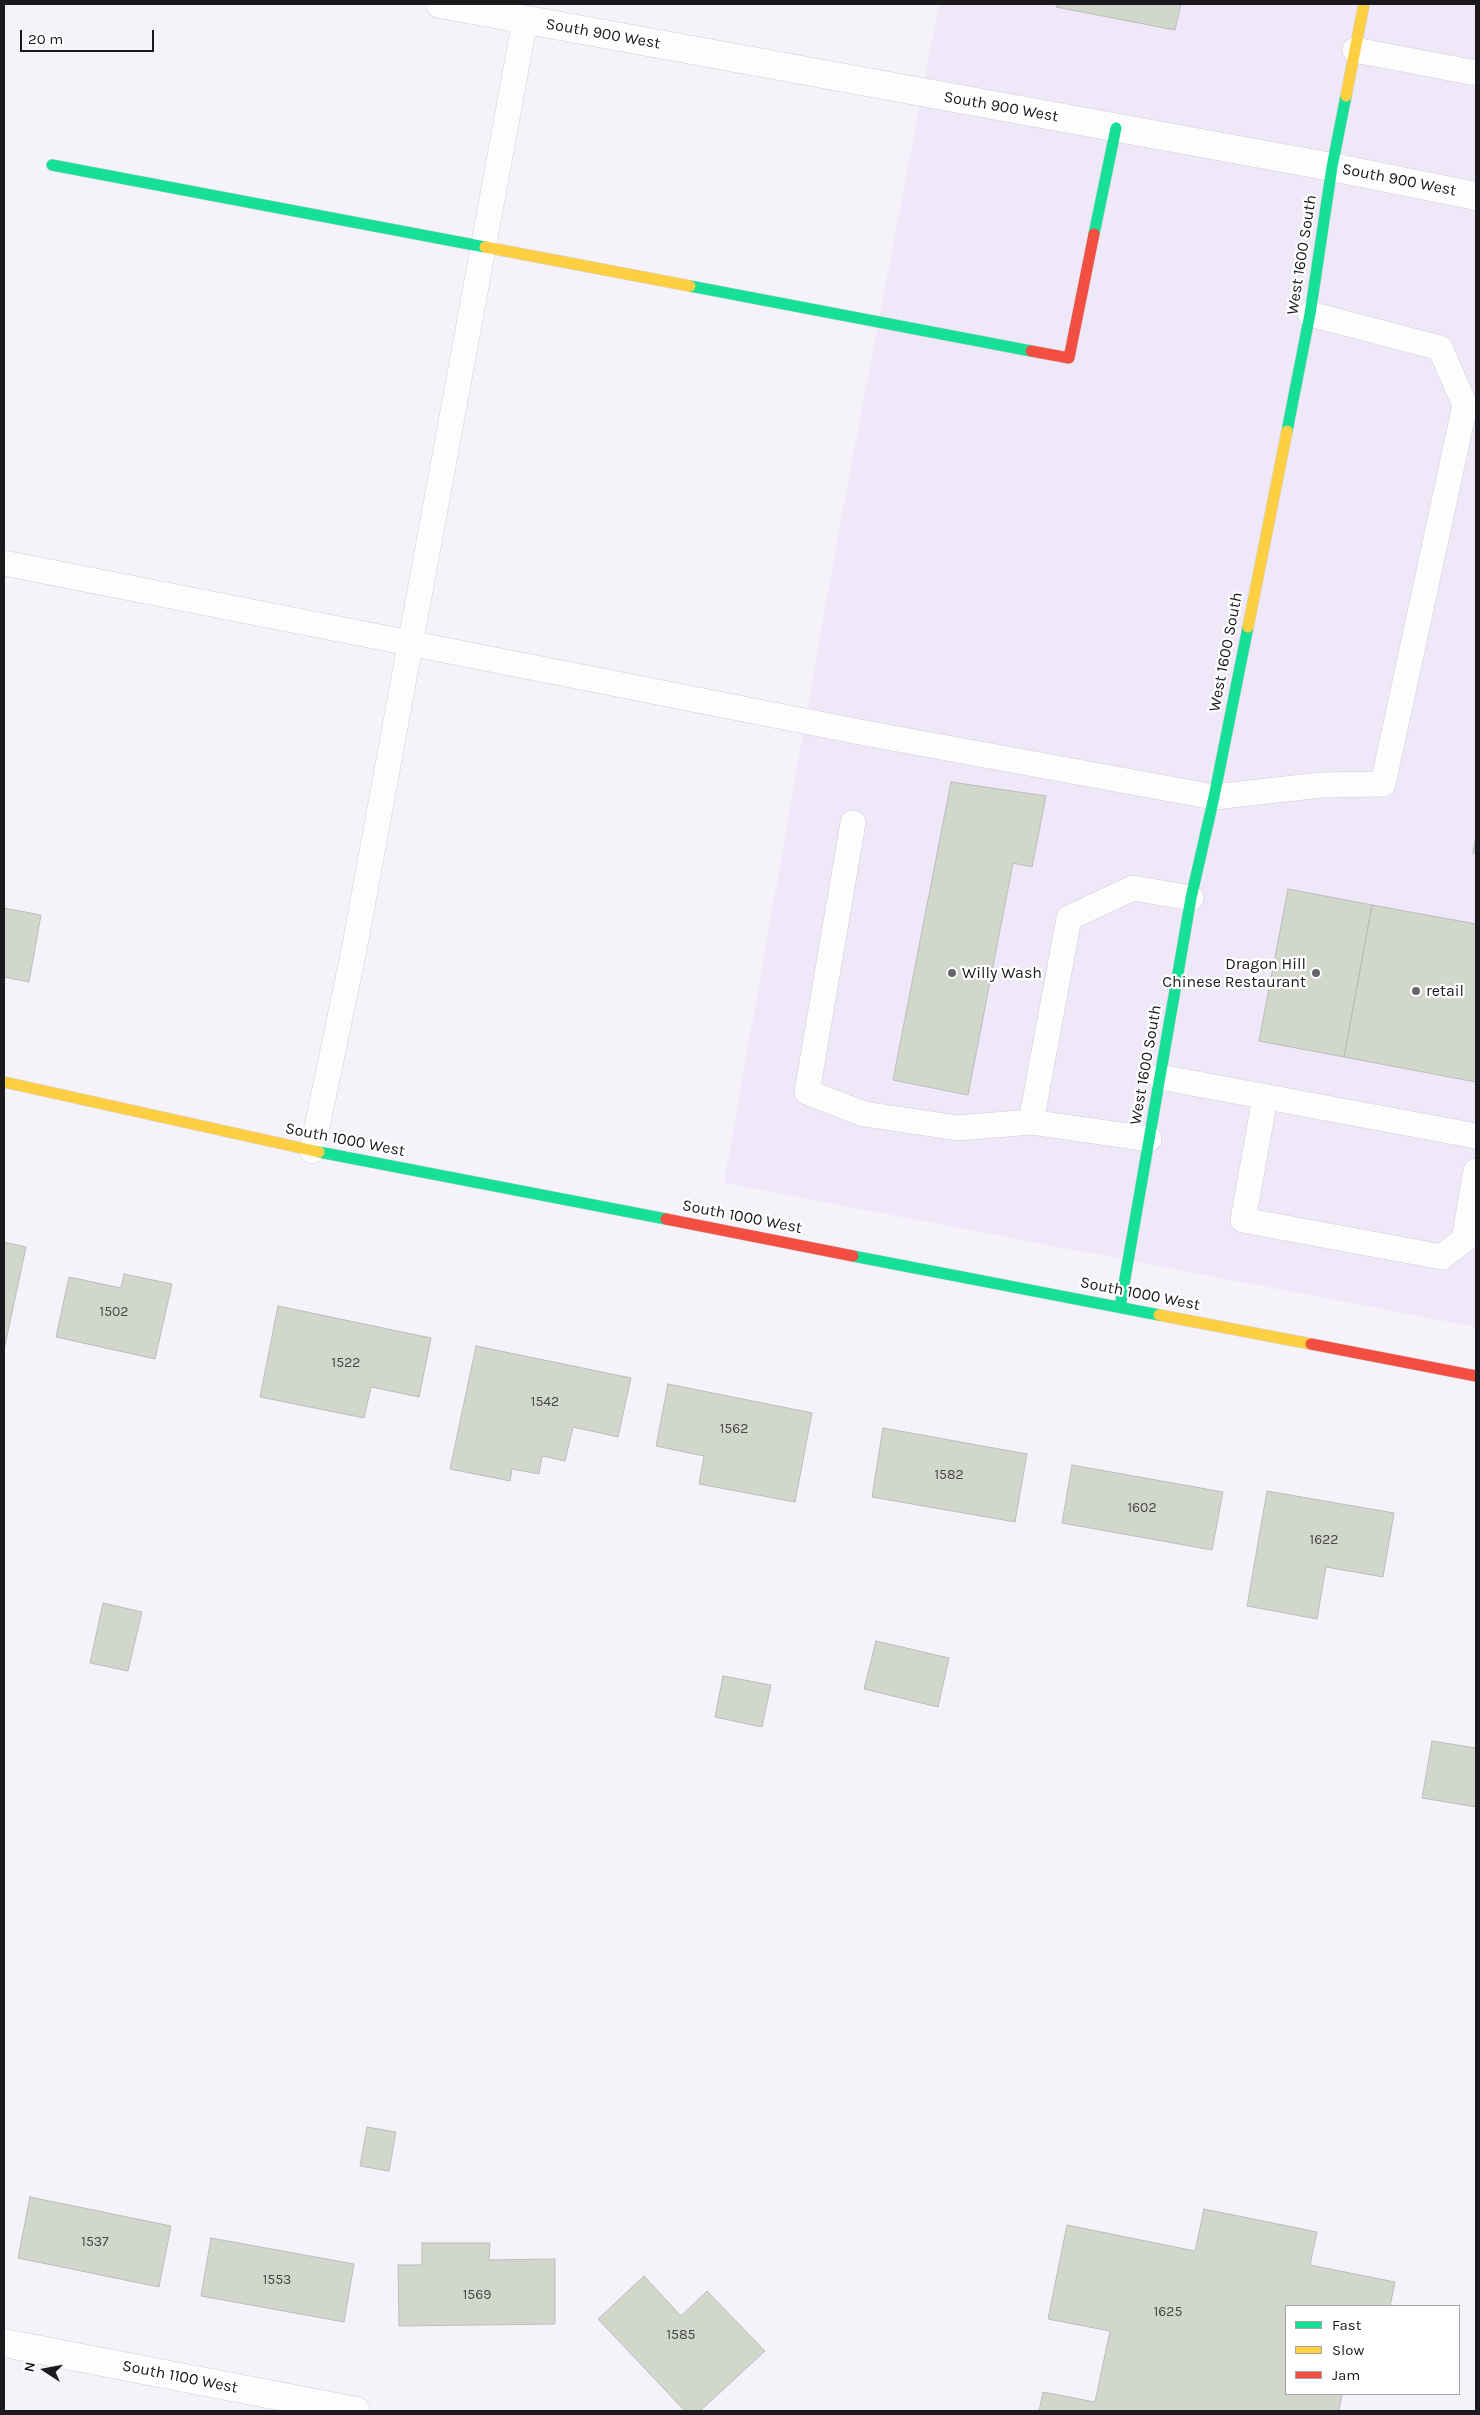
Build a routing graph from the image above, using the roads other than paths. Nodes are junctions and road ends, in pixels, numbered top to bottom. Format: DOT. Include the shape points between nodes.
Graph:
graph roads {
  1 [pos="440,4"];
  2 [pos="1364,4"];
  3 [pos="526,20"];
  4 [pos="1355,50"];
  5 [pos="1476,73"];
  6 [pos="1116,128"];
  7 [pos="52,165"];
  8 [pos="1332,167"];
  9 [pos="1476,196"];
  10 [pos="484,246"];
  11 [pos="1310,314"];
  12 [pos="4,562"];
  13 [pos="410,643"];
  14 [pos="1214,798"];
  15 [pos="854,823"];
  16 [pos="1192,898"];
  17 [pos="1160,1077"];
  18 [pos="4,1082"];
  19 [pos="1265,1098"];
  20 [pos="1031,1122"];
  21 [pos="1476,1136"];
  22 [pos="1149,1139"];
  23 [pos="312,1151"];
  24 [pos="1476,1171"];
  25 [pos="1470,1242"];
  26 [pos="1120,1307"];
  27 [pos="1476,1376"];
  28 [pos="4,2343"];
  29 [pos="356,2411"];
  1 -- 3 [label="street, South 900 West"];
  2 -- 4 [label="street, West 1600 South"];
  3 -- 6 [label="street, South 900 West"];
  3 -- 10 [label="lane"];
  4 -- 5 [label="lane"];
  4 -- 8 [label="street, West 1600 South"];
  6 -- 8 [label="street, South 900 West"];
  6 -- 10 [label="street" via="1069,358"];
  7 -- 10 [label="street"];
  8 -- 9 [label="street, South 900 West"];
  8 -- 11 [label="street, West 1600 South"];
  10 -- 13 [label="lane"];
  11 -- 14 [label="street, West 1600 South"];
  11 -- 14 [label="lane" via="1440,348 1465,405 1383,784 1321,785"];
  12 -- 13 [label="lane"];
  13 -- 14 [label="lane"];
  13 -- 23 [label="lane" via="354,950"];
  14 -- 16 [label="street, West 1600 South"];
  15 -- 20 [label="lane" via="807,1092 864,1114 958,1128"];
  16 -- 17 [label="street, West 1600 South"];
  16 -- 20 [label="lane" via="1133,888 1070,918"];
  17 -- 19 [label="lane"];
  17 -- 22 [label="street, West 1600 South"];
  18 -- 23 [label="street, South 1000 West"];
  19 -- 21 [label="lane"];
  19 -- 25 [label="lane" via="1243,1220 1442,1257"];
  20 -- 22 [label="lane"];
  22 -- 26 [label="street, West 1600 South"];
  23 -- 26 [label="street, South 1000 West"];
  24 -- 25 [label="lane"];
  26 -- 27 [label="street, South 1000 West"];
  28 -- 29 [label="street, South 1100 West"];
}
